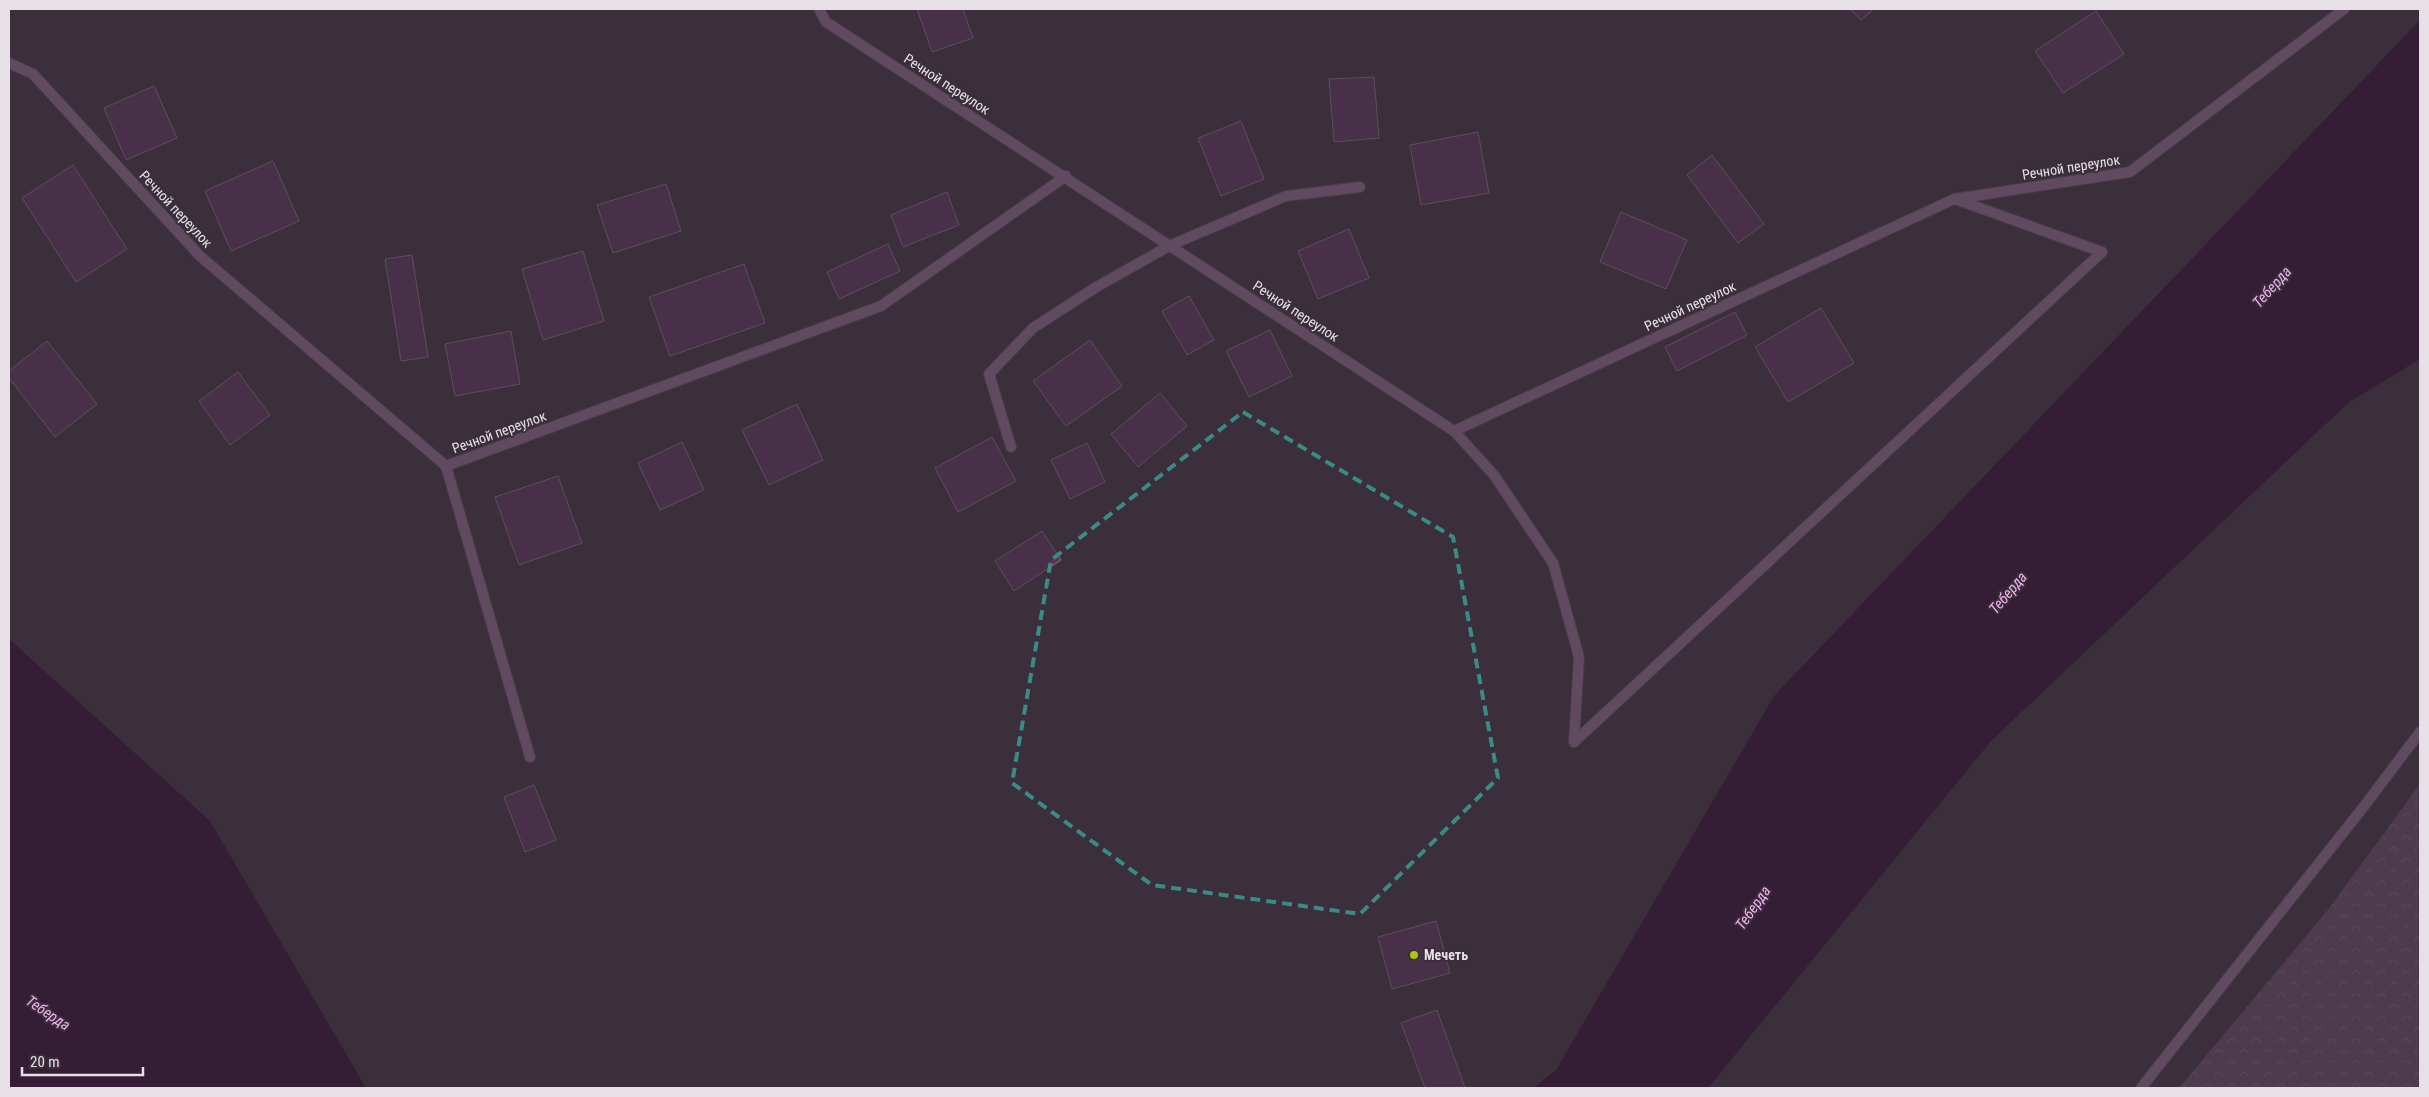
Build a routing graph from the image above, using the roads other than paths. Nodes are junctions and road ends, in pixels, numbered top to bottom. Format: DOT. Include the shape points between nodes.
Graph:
graph roads {
  1 [pos="819,9"];
  2 [pos="2344,9"];
  3 [pos="9,64"];
  4 [pos="1066,176"];
  5 [pos="1360,187"];
  6 [pos="1954,199"];
  7 [pos="1171,245"];
  8 [pos="1454,431"];
  9 [pos="1011,447"];
  10 [pos="446,466"];
  11 [pos="2420,732"];
  12 [pos="530,757"];
  13 [pos="2141,1088"];
  1 -- 4 [label="street, Речной переулок" via="826,22"];
  2 -- 6 [label="street, Речной переулок" via="2130,172"];
  3 -- 10 [label="street, Речной переулок" via="33,74 200,256"];
  4 -- 7 [label="street, Речной переулок"];
  4 -- 10 [label="street, Речной переулок" via="881,306"];
  5 -- 7 [label="street" via="1286,196"];
  6 -- 8 [label="street, Речной переулок"];
  6 -- 8 [label="street" via="2102,252 1574,742 1579,657 1553,563 1494,475"];
  7 -- 8 [label="street, Речной переулок"];
  7 -- 9 [label="street" via="1033,328 989,374"];
  10 -- 12 [label="street"];
  11 -- 13 [label="street"];
}
